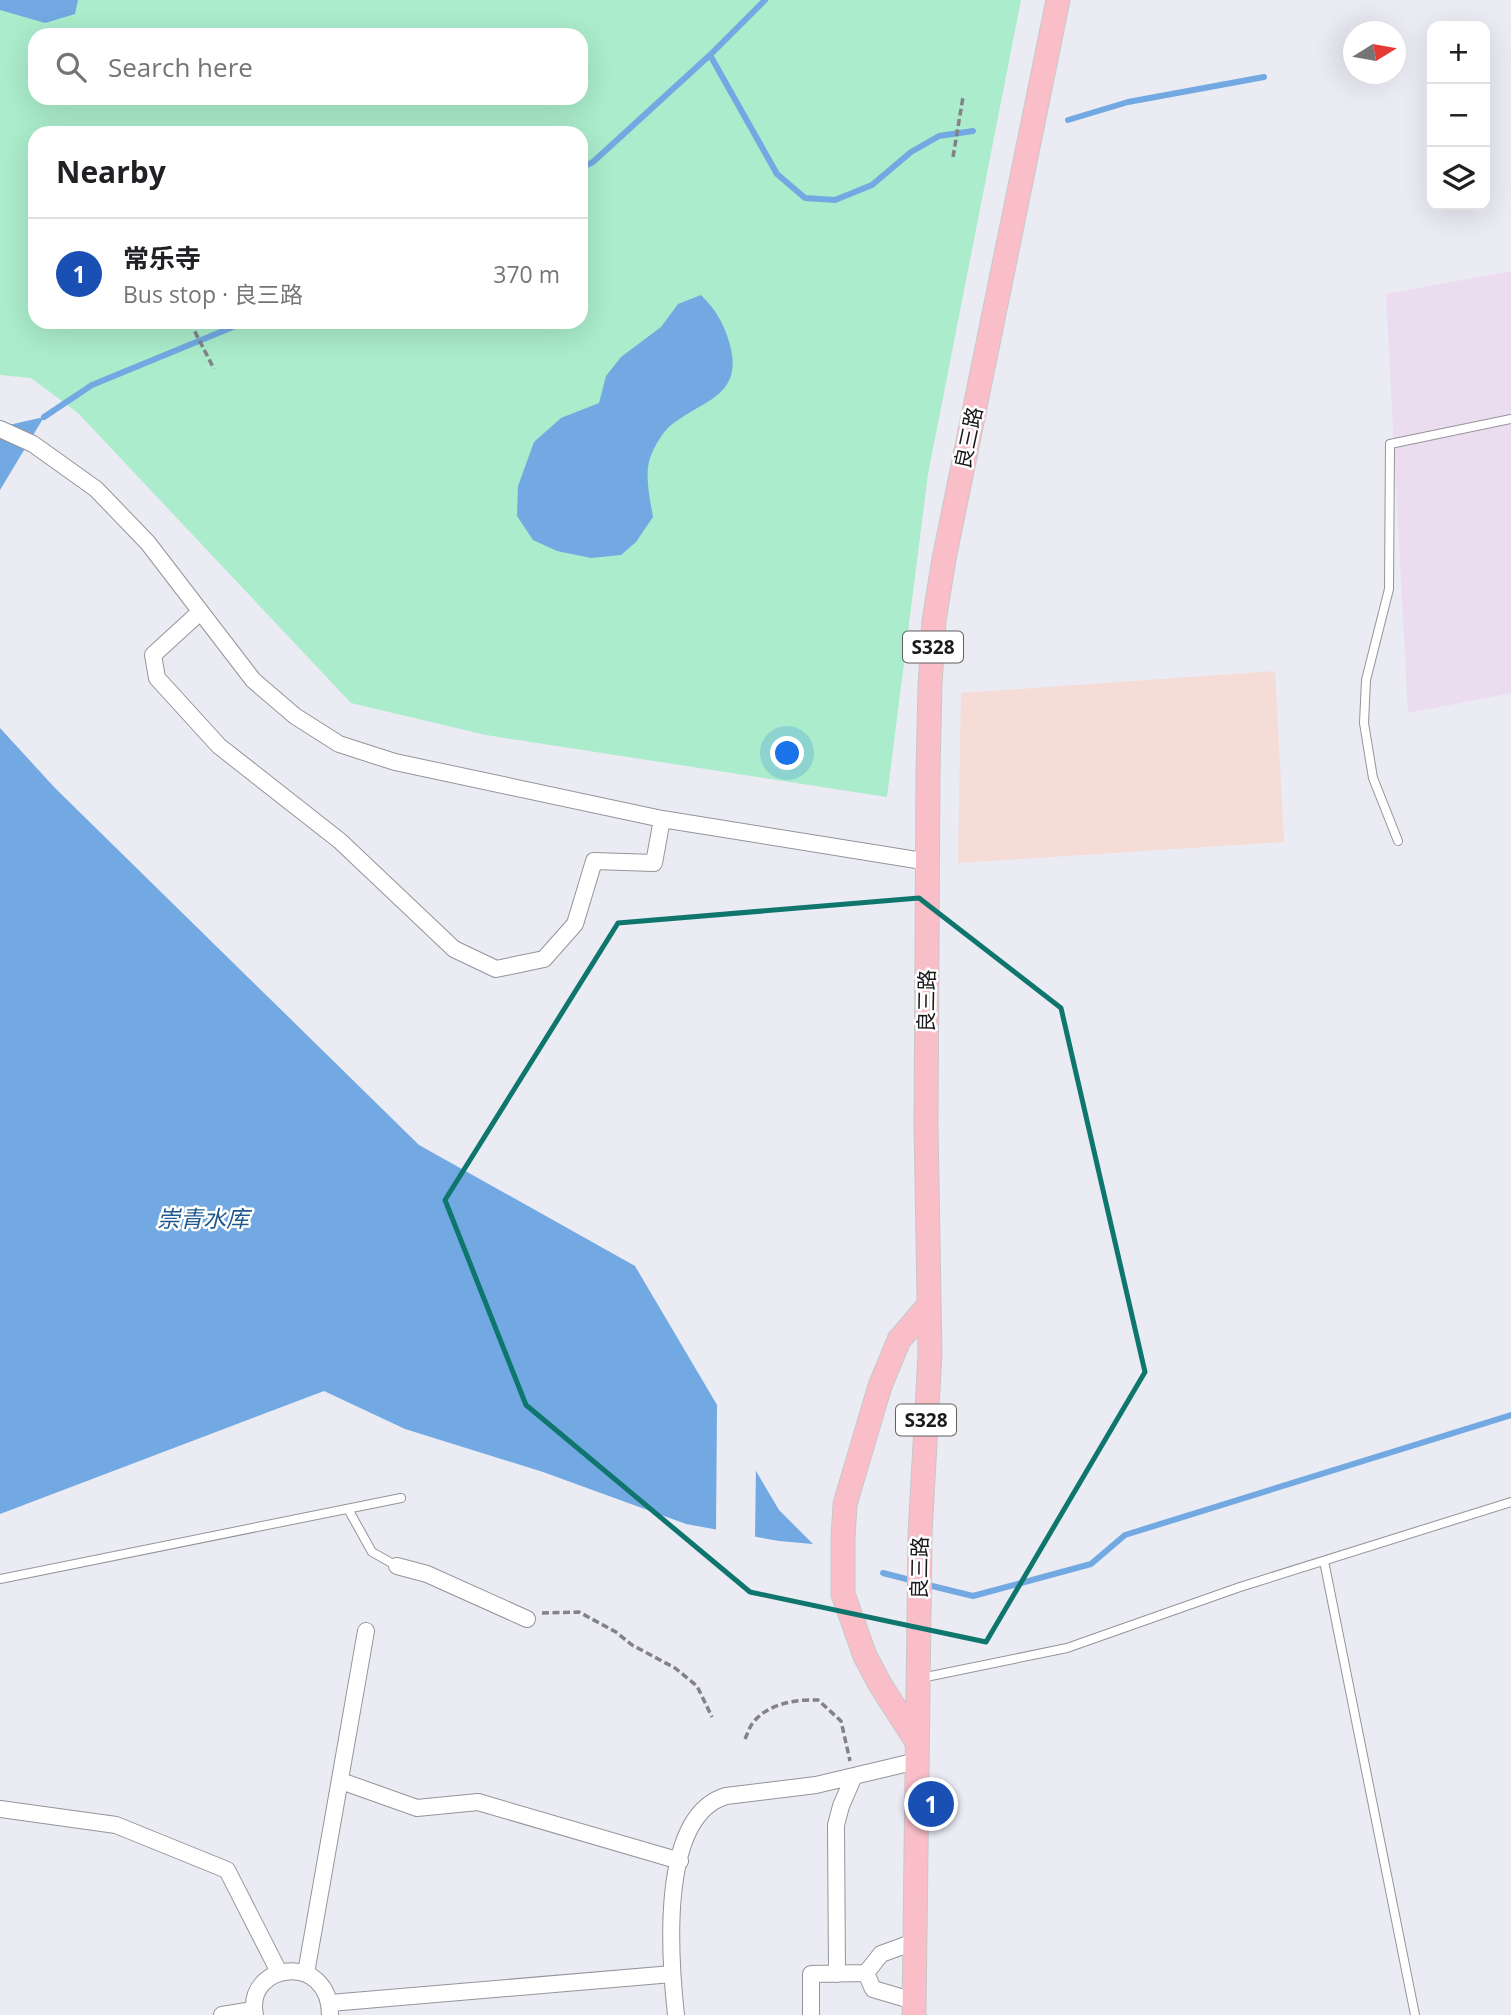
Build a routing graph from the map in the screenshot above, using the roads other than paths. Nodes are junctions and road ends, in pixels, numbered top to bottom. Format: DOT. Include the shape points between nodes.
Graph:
graph roads {
  1 [pos="1058,0"];
  2 [pos="1511,419"];
  3 [pos="0,429"];
  4 [pos="200,612"];
  5 [pos="662,819"];
  6 [pos="1398,841"];
  7 [pos="929,862"];
  8 [pos="929,1305"];
  9 [pos="401,1498"];
  10 [pos="1511,1502"];
  11 [pos="348,1509"];
  12 [pos="1324,1561"];
  13 [pos="397,1566"];
  14 [pos="0,1579"];
  15 [pos="527,1619"];
  16 [pos="366,1631"];
  17 [pos="919,1678"];
  18 [pos="917,1751"];
  19 [pos="854,1776"];
  20 [pos="341,1781"];
  21 [pos="0,1809"];
  22 [pos="680,1861"];
  23 [pos="914,1942"];
  24 [pos="279,1972"];
  25 [pos="306,1973"];
  26 [pos="866,1973"];
  27 [pos="672,1974"];
  28 [pos="837,1974"];
  29 [pos="914,2008"];
  30 [pos="330,2009"];
  31 [pos="254,2013"];
  32 [pos="222,2015"];
  33 [pos="676,2015"];
  34 [pos="811,2015"];
  35 [pos="1415,2015"];
  1 -- 7 [label="main road, 良三路 / S328" via="934,621"];
  2 -- 6 [label="lane" via="1390,444 1390,589 1366,680 1364,723 1373,778"];
  3 -- 4 [label="street" via="33,444 96,489 148,543"];
  4 -- 5 [label="street" via="253,680 295,716 339,744 395,762"];
  4 -- 5 [label="street" via="153,655 157,678 219,746 340,841 454,949 495,969 544,959 575,924 594,861 654,863"];
  5 -- 7 [label="street"];
  7 -- 8 [label="main road, 良三路 / S328"];
  8 -- 17 [label="main road, 良三路 / S328"];
  8 -- 18 [label="main road" via="899,1339 880,1386 845,1504 843,1538 843,1594 865,1656"];
  9 -- 11 [label="lane"];
  10 -- 12 [label="lane"];
  11 -- 13 [label="lane" via="372,1552"];
  11 -- 14 [label="lane"];
  12 -- 17 [label="lane" via="1066,1648"];
  12 -- 35 [label="lane"];
  13 -- 15 [label="street" via="427,1574"];
  16 -- 20 [label="street"];
  17 -- 18 [label="main road, 良三路 / S328"];
  18 -- 19 [label="street"];
  18 -- 23 [label="main road, 良三路 / S328"];
  19 -- 22 [label="street" via="715,1800 696,1818"];
  19 -- 28 [label="street" via="836,1825"];
  20 -- 22 [label="street" via="417,1808 478,1802"];
  20 -- 25 [label="street"];
  21 -- 24 [label="street" via="116,1825 226,1870"];
  22 -- 27 [label="street" via="672,1910"];
  23 -- 26 [label="street" via="881,1954"];
  23 -- 29 [label="main road, 良三路 / S328"];
  24 -- 25 [label="street"];
  24 -- 31 [label="street" via="260,1987"];
  25 -- 30 [label="street" via="326,1990"];
  26 -- 28 [label="street"];
  26 -- 29 [label="street" via="873,1989"];
  27 -- 30 [label="street"];
  27 -- 33 [label="street"];
  28 -- 34 [label="street" via="811,1974"];
  31 -- 32 [label="street"];
}
